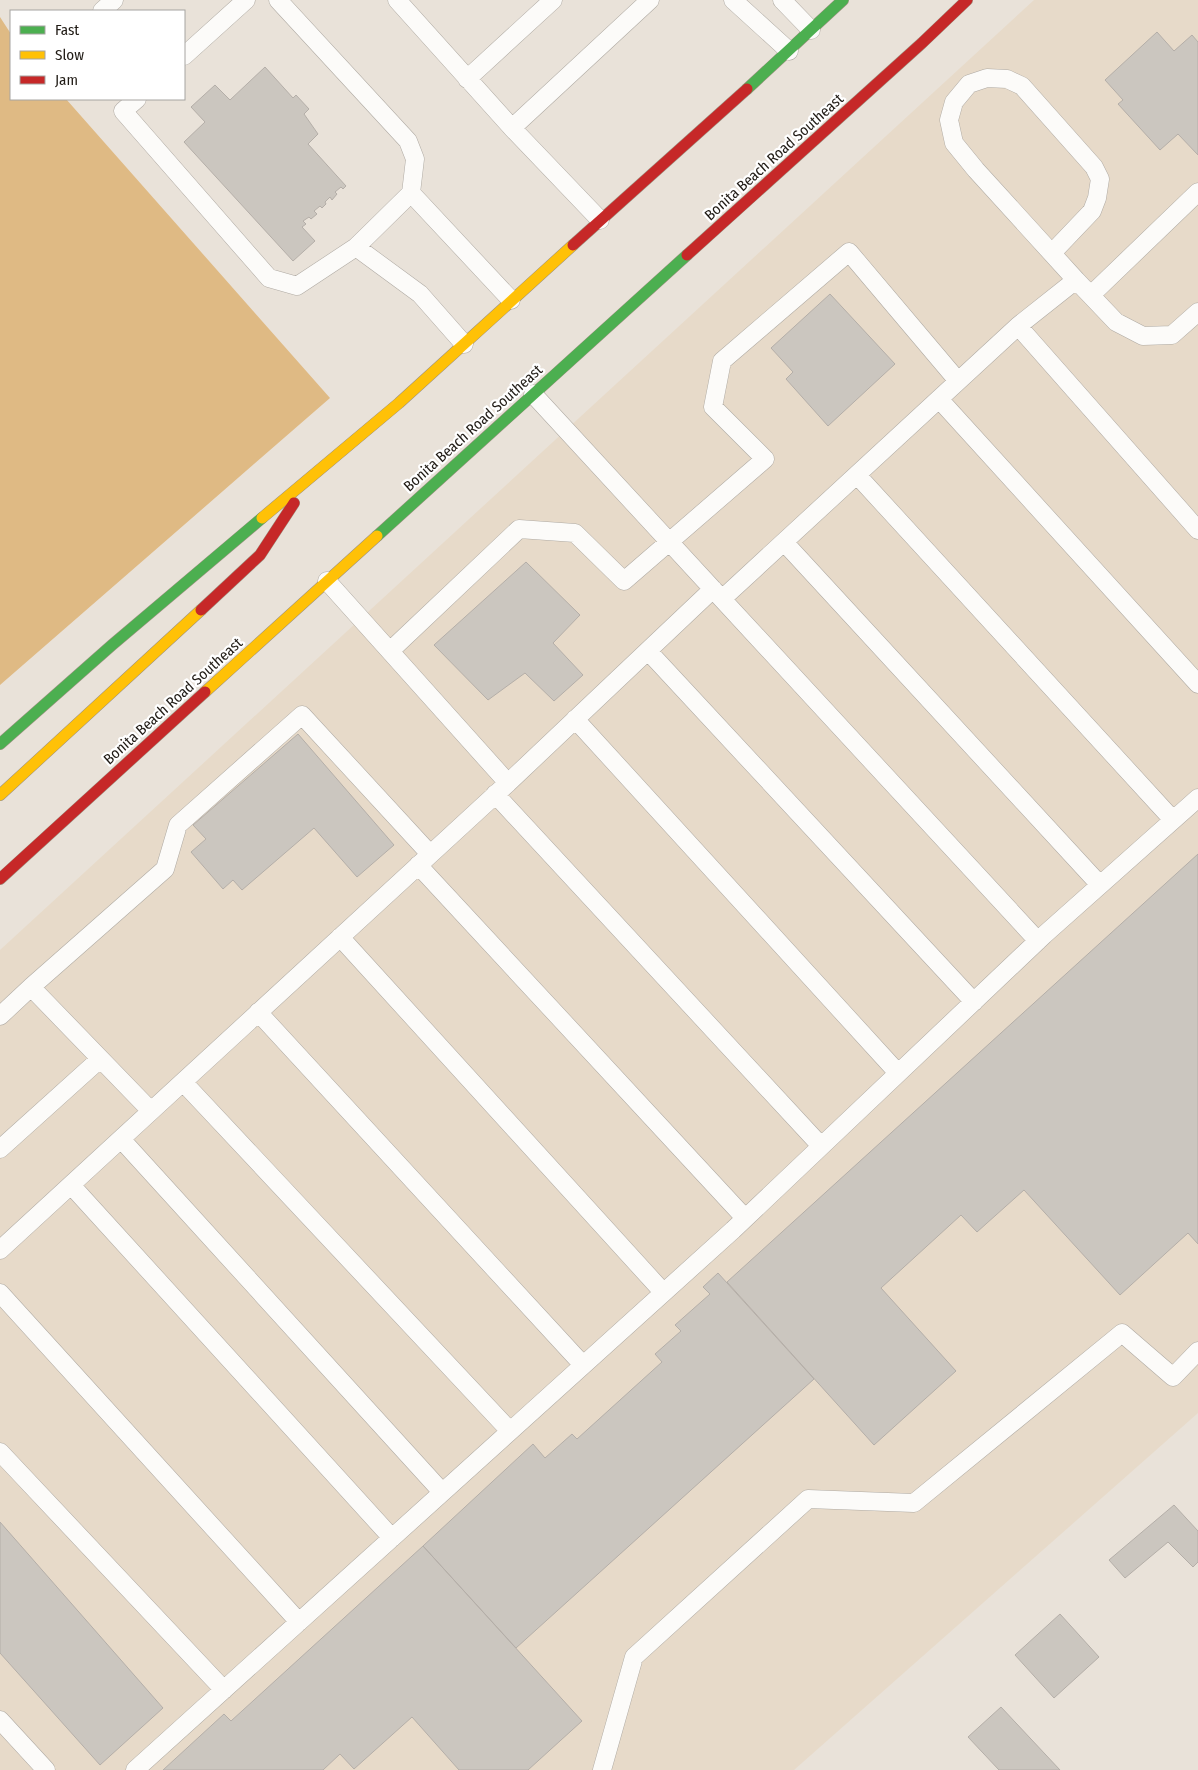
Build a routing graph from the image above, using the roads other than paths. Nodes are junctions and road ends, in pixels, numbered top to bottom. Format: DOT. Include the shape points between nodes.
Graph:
graph roads {
  1 [pos="114,0"];
  2 [pos="246,0"];
  3 [pos="278,0"];
  4 [pos="397,0"];
  5 [pos="553,0"];
  6 [pos="650,0"];
  7 [pos="733,0"];
  8 [pos="782,0"];
  9 [pos="843,0"];
  10 [pos="966,0"];
  11 [pos="103,10"];
  12 [pos="811,30"];
  13 [pos="788,51"];
  14 [pos="185,55"];
  15 [pos="467,78"];
  16 [pos="134,100"];
  17 [pos="117,105"];
  18 [pos="512,128"];
  19 [pos="411,192"];
  20 [pos="1198,192"];
  21 [pos="600,220"];
  22 [pos="356,247"];
  23 [pos="1052,253"];
  24 [pos="1076,280"];
  25 [pos="1091,295"];
  26 [pos="511,300"];
  27 [pos="1198,312"];
  28 [pos="1018,326"];
  29 [pos="464,344"];
  30 [pos="958,381"];
  31 [pos="533,394"];
  32 [pos="939,399"];
  33 [pos="857,475"];
  34 [pos="308,480"];
  35 [pos="1198,530"];
  36 [pos="670,542"];
  37 [pos="784,542"];
  38 [pos="327,581"];
  39 [pos="718,594"];
  40 [pos="390,651"];
  41 [pos="648,651"];
  42 [pos="1198,684"];
  43 [pos="575,719"];
  44 [pos="0,744"];
  45 [pos="501,788"];
  46 [pos="0,796"];
  47 [pos="1198,798"];
  48 [pos="1173,820"];
  49 [pos="424,859"];
  50 [pos="0,879"];
  51 [pos="1100,885"];
  52 [pos="340,937"];
  53 [pos="1038,941"];
  54 [pos="31,988"];
  55 [pos="974,1002"];
  56 [pos="258,1012"];
  57 [pos="0,1016"];
  58 [pos="100,1058"];
  59 [pos="898,1074"];
  60 [pos="183,1082"];
  61 [pos="151,1110"];
  62 [pos="121,1139"];
  63 [pos="821,1146"];
  64 [pos="0,1149"];
  65 [pos="71,1185"];
  66 [pos="745,1218"];
  67 [pos="0,1250"];
  68 [pos="664,1292"];
  69 [pos="0,1293"];
  70 [pos="1198,1351"];
  71 [pos="583,1365"];
  72 [pos="510,1431"];
  73 [pos="0,1452"];
  74 [pos="442,1492"];
  75 [pos="392,1538"];
  76 [pos="299,1622"];
  77 [pos="224,1690"];
  78 [pos="0,1720"];
  79 [pos="46,1770"];
  80 [pos="135,1770"];
  81 [pos="602,1770"];
  1 -- 11 [label="lane"];
  2 -- 14 [label="lane"];
  3 -- 19 [label="lane" via="408,140 416,159"];
  4 -- 15 [label="lane"];
  5 -- 15 [label="lane"];
  6 -- 18 [label="lane"];
  7 -- 13 [label="lane"];
  8 -- 12 [label="lane"];
  9 -- 12 [label="main road"];
  10 -- 31 [label="main road, Bonita Beach Road Southeast" via="922,44"];
  12 -- 13 [label="main road"];
  13 -- 21 [label="main road"];
  15 -- 18 [label="lane"];
  16 -- 17 [label="lane"];
  17 -- 22 [label="lane" via="269,278 297,286"];
  18 -- 21 [label="lane"];
  19 -- 22 [label="lane"];
  19 -- 26 [label="lane"];
  20 -- 25 [label="lane"];
  21 -- 26 [label="main road"];
  22 -- 29 [label="lane" via="420,294"];
  23 -- 23 [label="lane" via="1092,211 1100,180 1094,167 1022,86 1007,79 987,78 969,84 954,102 949,120 954,142"];
  23 -- 24 [label="lane"];
  24 -- 25 [label="lane"];
  24 -- 28 [label="lane"];
  25 -- 27 [label="lane" via="1116,322 1143,336 1172,335"];
  26 -- 29 [label="main road"];
  28 -- 30 [label="lane"];
  28 -- 35 [label="lane"];
  29 -- 34 [label="main road"];
  30 -- 32 [label="lane"];
  30 -- 36 [label="lane" via="849,252 722,361 714,407 765,459"];
  31 -- 36 [label="lane"];
  31 -- 38 [label="main road, Bonita Beach Road Southeast"];
  32 -- 33 [label="lane"];
  32 -- 42 [label="lane"];
  33 -- 37 [label="lane"];
  33 -- 48 [label="lane"];
  34 -- 44 [label="main road"];
  34 -- 46 [label="main road" via="260,555"];
  36 -- 39 [label="lane"];
  36 -- 40 [label="lane" via="624,581 575,533 519,529"];
  37 -- 39 [label="lane"];
  37 -- 51 [label="lane"];
  38 -- 40 [label="lane"];
  38 -- 50 [label="main road, Bonita Beach Road Southeast"];
  39 -- 41 [label="lane"];
  39 -- 53 [label="lane"];
  40 -- 45 [label="lane"];
  41 -- 43 [label="lane"];
  41 -- 55 [label="lane"];
  43 -- 45 [label="lane"];
  43 -- 59 [label="lane"];
  45 -- 49 [label="lane"];
  45 -- 63 [label="lane"];
  47 -- 48 [label="lane"];
  48 -- 51 [label="lane"];
  49 -- 52 [label="lane"];
  49 -- 54 [label="lane" via="302,715 178,825 165,869"];
  49 -- 66 [label="lane"];
  51 -- 53 [label="lane"];
  52 -- 56 [label="lane"];
  52 -- 68 [label="lane"];
  53 -- 55 [label="lane"];
  54 -- 57 [label="lane"];
  54 -- 58 [label="lane"];
  55 -- 59 [label="lane"];
  56 -- 60 [label="lane"];
  56 -- 71 [label="lane"];
  58 -- 61 [label="lane"];
  58 -- 64 [label="lane"];
  59 -- 63 [label="lane"];
  60 -- 61 [label="lane"];
  60 -- 72 [label="lane"];
  61 -- 62 [label="lane"];
  62 -- 65 [label="lane"];
  62 -- 74 [label="lane"];
  63 -- 66 [label="lane"];
  65 -- 67 [label="lane"];
  65 -- 75 [label="lane"];
  66 -- 68 [label="lane"];
  68 -- 71 [label="lane"];
  69 -- 76 [label="lane"];
  70 -- 81 [label="lane" via="1173,1376 1122,1333 914,1503 808,1498 634,1657"];
  71 -- 72 [label="lane"];
  72 -- 74 [label="lane"];
  73 -- 77 [label="lane"];
  74 -- 75 [label="lane"];
  75 -- 76 [label="lane"];
  76 -- 77 [label="lane"];
  77 -- 80 [label="lane"];
  78 -- 79 [label="lane"];
}
